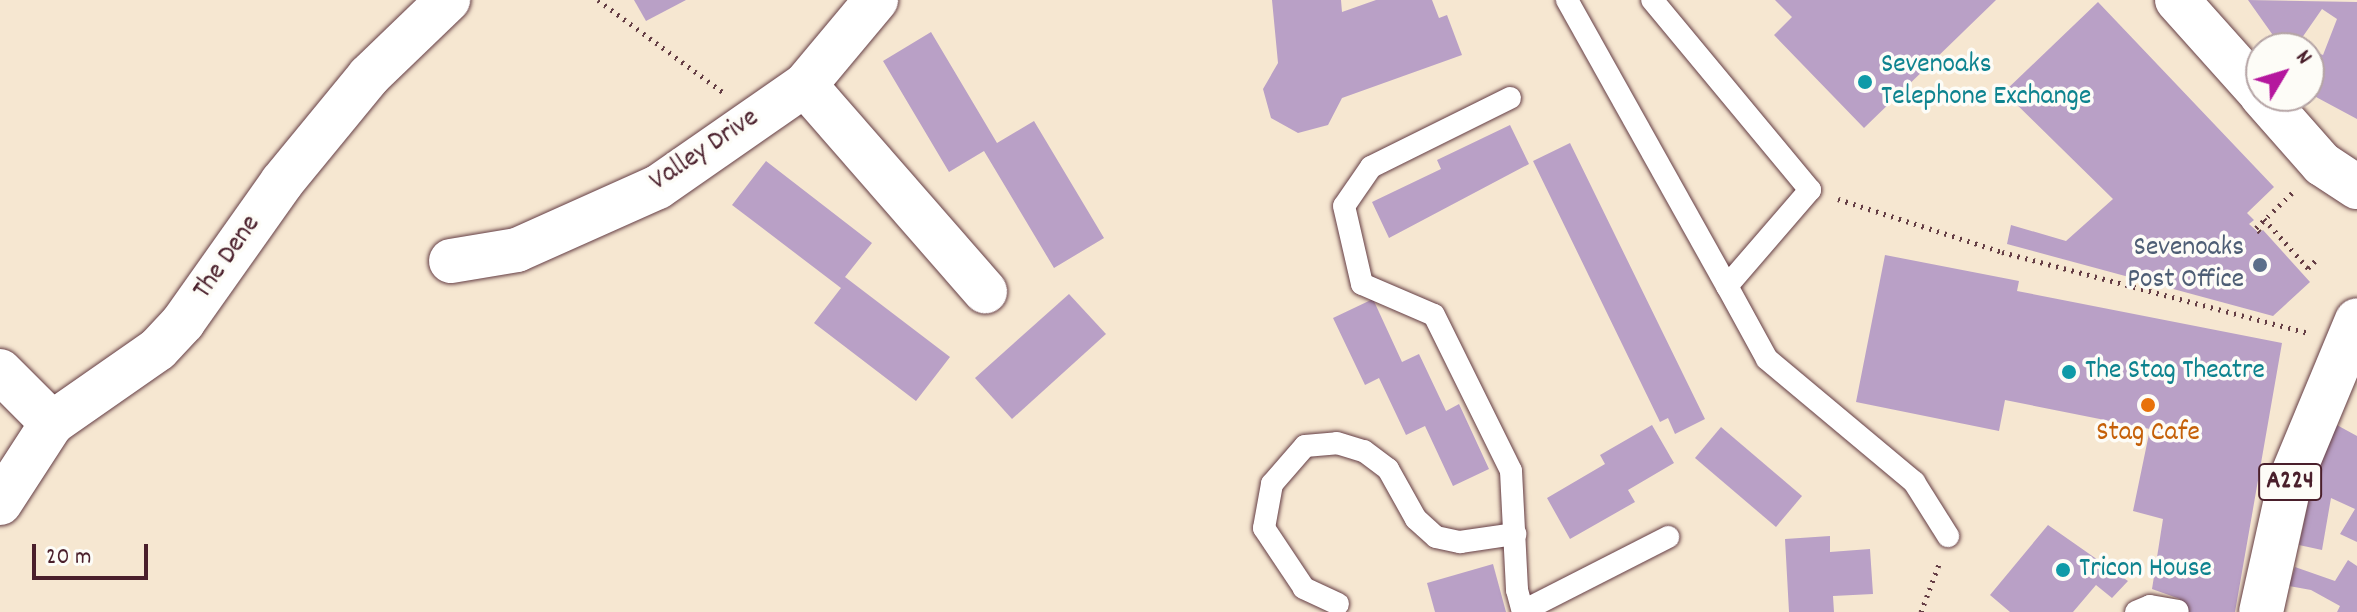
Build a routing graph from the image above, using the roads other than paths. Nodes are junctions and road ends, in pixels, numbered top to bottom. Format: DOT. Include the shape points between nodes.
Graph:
graph roads {
  1 [pos="448,0"];
  2 [pos="876,0"];
  3 [pos="1567,0"];
  4 [pos="1652,0"];
  5 [pos="2177,0"];
  6 [pos="2245,76"];
  7 [pos="805,85"];
  8 [pos="1510,98"];
  9 [pos="2279,112"];
  10 [pos="2340,175"];
  11 [pos="451,261"];
  12 [pos="1727,286"];
  13 [pos="986,290"];
  14 [pos="2357,320"];
  15 [pos="0,371"];
  16 [pos="52,423"];
  17 [pos="0,503"];
  18 [pos="1515,534"];
  19 [pos="1948,536"];
  20 [pos="1668,537"];
  21 [pos="1338,604"];
  22 [pos="2178,611"];
  23 [pos="1523,612"];
  24 [pos="2136,612"];
  25 [pos="2261,612"];
  1 -- 16 [label="street, The Dene" via="369,76 282,182 158,349"];
  2 -- 7 [label="street, Valley Drive"];
  3 -- 12 [label="lane"];
  4 -- 12 [label="lane" via="1810,190"];
  5 -- 6 [label="street"];
  7 -- 11 [label="street, Valley Drive" via="658,187 517,250"];
  7 -- 13 [label="street"];
  8 -- 18 [label="lane" via="1371,167 1344,206 1362,284 1434,315 1511,471"];
  9 -- 10 [label="street"];
  12 -- 19 [label="lane" via="1767,359 1914,482"];
  14 -- 25 [label="street, A224" via="2290,481"];
  15 -- 16 [label="street"];
  16 -- 17 [label="street, The Dene"];
  18 -- 21 [label="lane" via="1460,542 1436,537 1416,519 1388,469 1364,451 1337,443 1305,446 1272,484 1264,528 1304,588"];
  18 -- 23 [label="lane"];
  20 -- 23 [label="lane"];
  22 -- 24 [label="lane" via="2150,606"];
}
